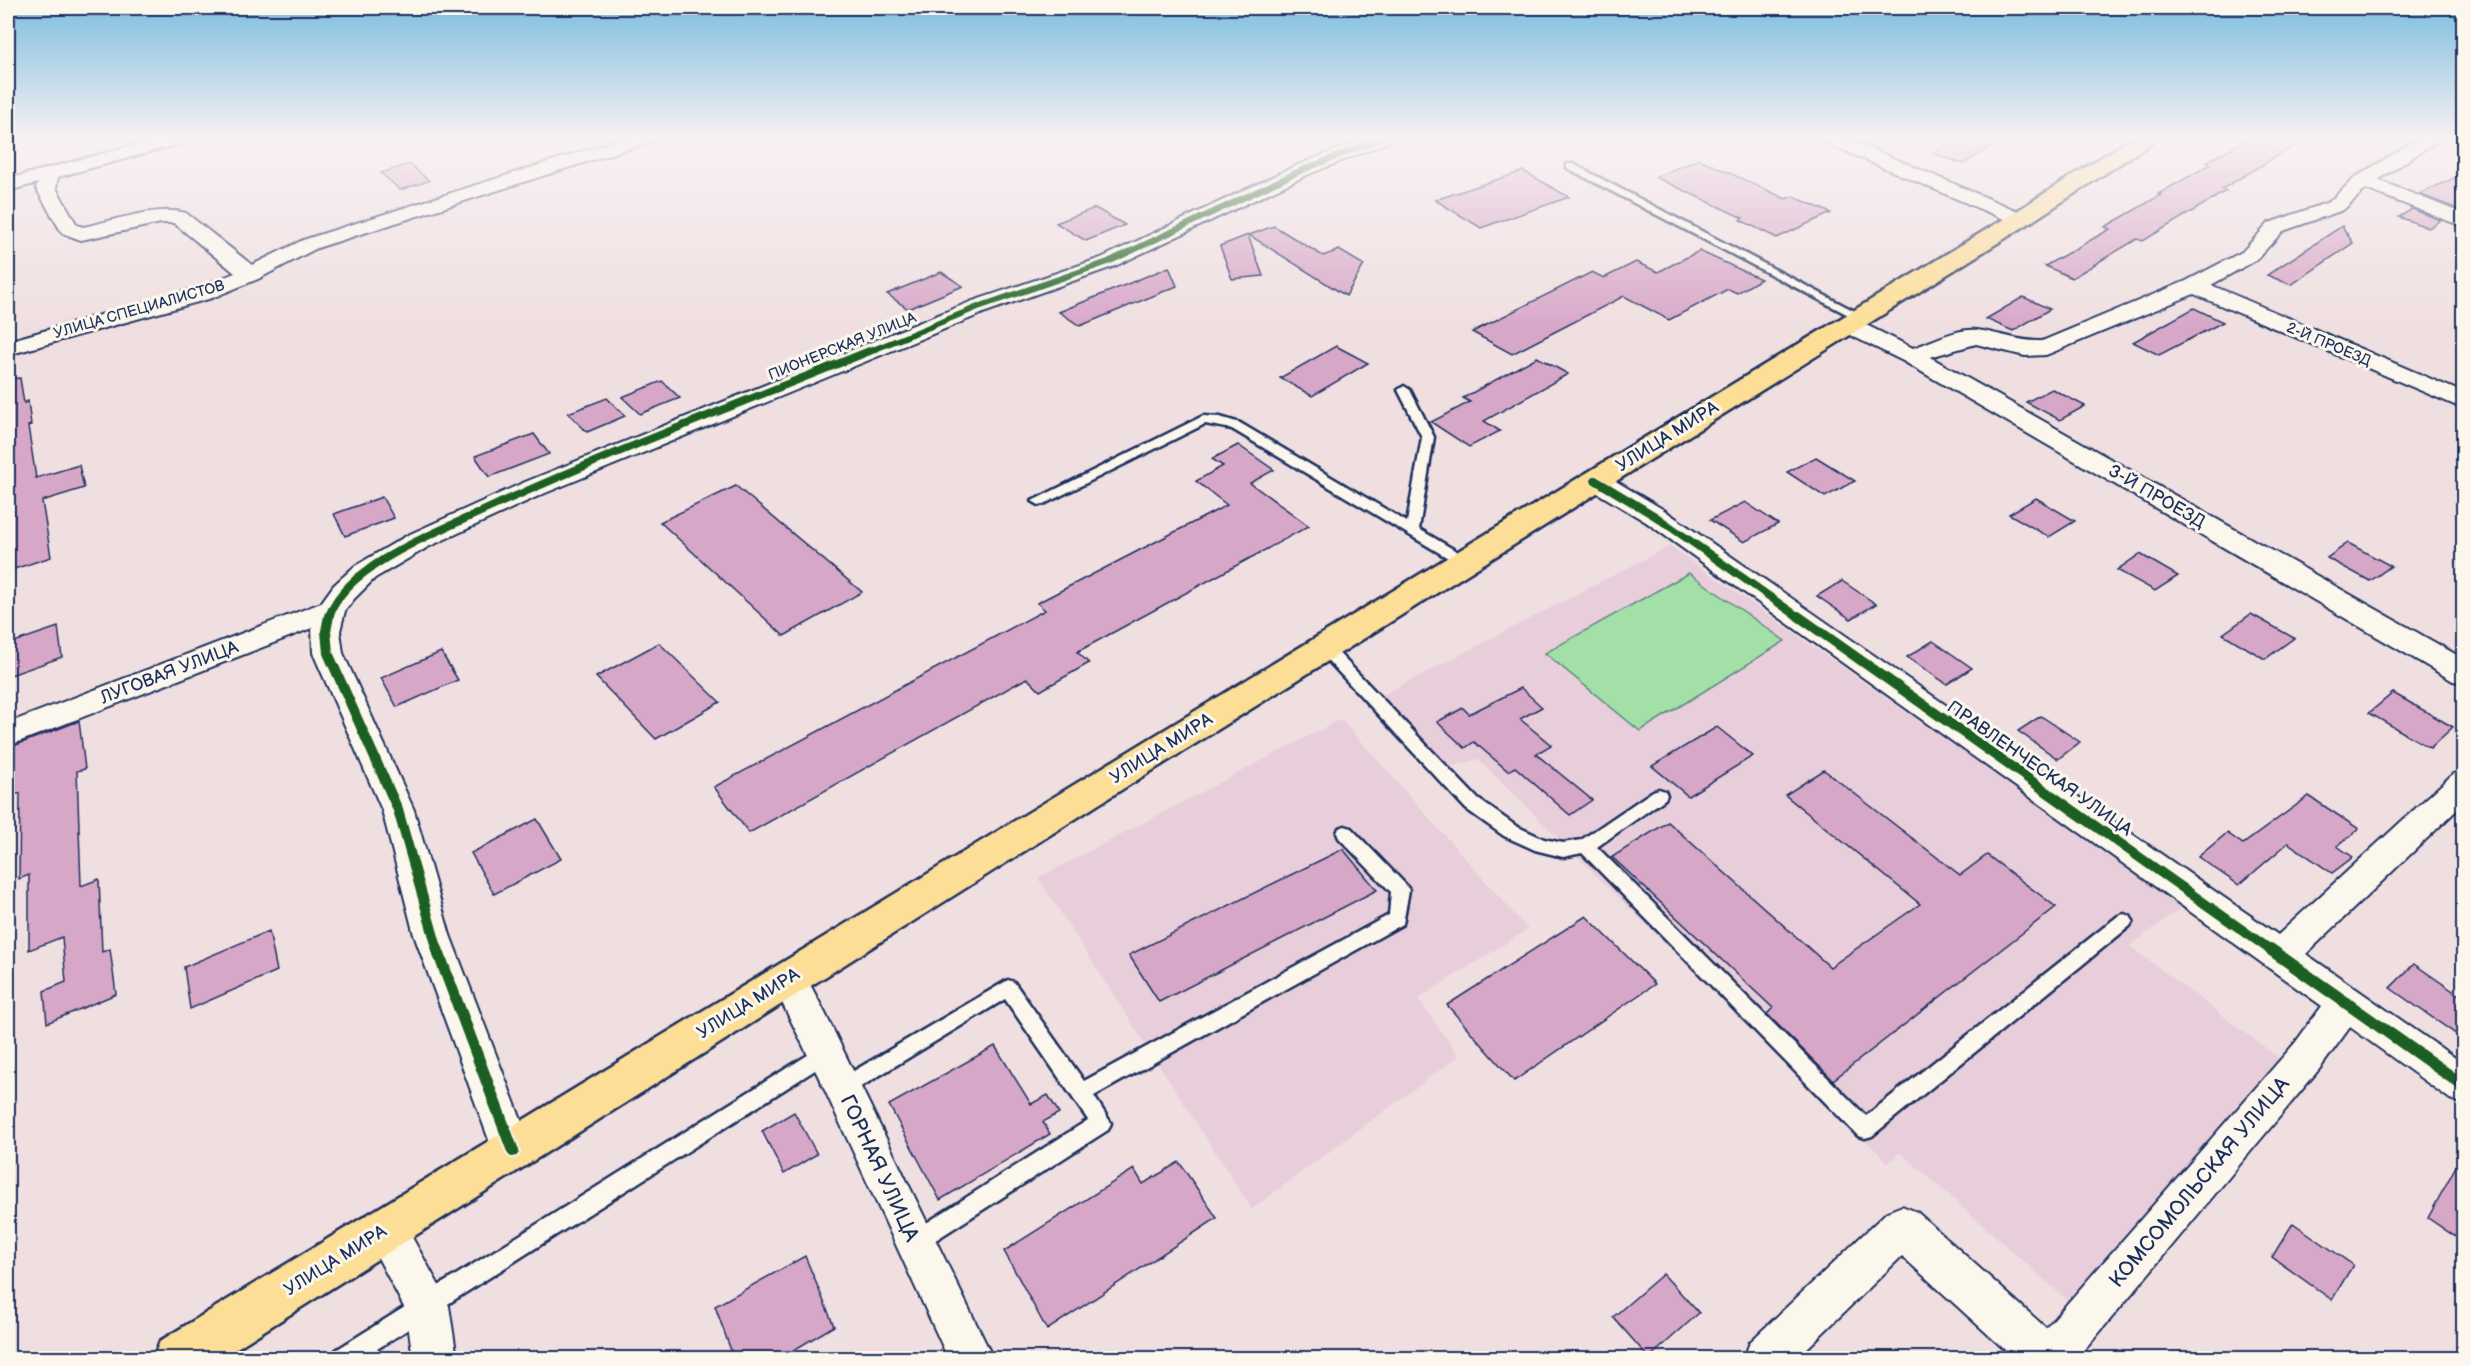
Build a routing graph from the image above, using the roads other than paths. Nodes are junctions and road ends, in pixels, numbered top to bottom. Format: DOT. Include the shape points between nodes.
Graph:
graph roads {
  1 [pos="54,202"];
  2 [pos="443,202"];
  3 [pos="1235,202"];
  4 [pos="1635,202"];
  5 [pos="1980,202"];
  6 [pos="2047,202"];
  7 [pos="2341,202"];
  8 [pos="2415,202"];
  9 [pos="2020,219"];
  10 [pos="2463,221"];
  11 [pos="250,274"];
  12 [pos="2194,286"];
  13 [pos="1854,321"];
  14 [pos="8,348"];
  15 [pos="1911,356"];
  16 [pos="1404,390"];
  17 [pos="2463,402"];
  18 [pos="1595,480"];
  19 [pos="1039,501"];
  20 [pos="1412,531"];
  21 [pos="1464,561"];
  22 [pos="331,610"];
  23 [pos="1324,647"];
  24 [pos="2463,673"];
  25 [pos="8,735"];
  26 [pos="2463,783"];
  27 [pos="1659,795"];
  28 [pos="1345,832"];
  29 [pos="1585,846"];
  30 [pos="2124,921"];
  31 [pos="2279,957"];
  32 [pos="788,978"];
  33 [pos="2346,1003"];
  34 [pos="835,1070"];
  35 [pos="2463,1086"];
  36 [pos="1081,1093"];
  37 [pos="513,1151"];
  38 [pos="384,1229"];
  39 [pos="914,1242"];
  40 [pos="427,1306"];
  41 [pos="177,1359"];
  42 [pos="344,1359"];
  43 [pos="435,1359"];
  44 [pos="971,1359"];
  45 [pos="1766,1359"];
  46 [pos="2048,1359"];
  1 -- 11 [label="street" via="69,228 81,234 161,217 179,217"];
  2 -- 11 [label="street, УЛИЦА СПЕЦИАЛИСТОВ" via="310,244"];
  3 -- 22 [label="street, ПИОНЕРСКАЯ УЛИЦА" via="1108,262 978,307 497,505 418,541 365,572"];
  4 -- 13 [label="lane"];
  5 -- 9 [label="street"];
  6 -- 9 [label="main road, УЛИЦА МИРА"];
  7 -- 12 [label="street" via="2276,227 2249,256"];
  8 -- 10 [label="street"];
  9 -- 13 [label="main road, УЛИЦА МИРА"];
  11 -- 14 [label="street, УЛИЦА СПЕЦИАЛИСТОВ" via="204,292"];
  12 -- 15 [label="street" via="2046,348 2015,347 1976,337"];
  12 -- 17 [label="street, 2-Й ПРОЕЗД"];
  13 -- 15 [label="street, 3-Й ПРОЕЗД"];
  13 -- 18 [label="main road, УЛИЦА МИРА"];
  15 -- 24 [label="street, 3-Й ПРОЕЗД"];
  16 -- 20 [label="lane" via="1428,437"];
  18 -- 21 [label="main road, УЛИЦА МИРА"];
  18 -- 31 [label="street, ПРАВЛЕНЧЕСКАЯ УЛИЦА" via="1655,516"];
  19 -- 20 [label="lane" via="1203,420 1220,421 1236,426"];
  20 -- 21 [label="lane"];
  21 -- 23 [label="main road, УЛИЦА МИРА"];
  22 -- 25 [label="street, ЛУГОВАЯ УЛИЦА"];
  22 -- 37 [label="street" via="326,631 328,653 398,810 432,935"];
  23 -- 29 [label="lane" via="1472,804 1510,831 1541,845 1563,849"];
  23 -- 32 [label="main road, УЛИЦА МИРА"];
  26 -- 31 [label="street"];
  27 -- 29 [label="lane"];
  28 -- 36 [label="lane" via="1400,890 1397,919"];
  29 -- 30 [label="lane" via="1865,1129"];
  31 -- 33 [label="street, ПРАВЛЕНЧЕСКАЯ УЛИЦА"];
  32 -- 34 [label="street, ГОРНАЯ УЛИЦА"];
  32 -- 37 [label="main road, УЛИЦА МИРА"];
  33 -- 35 [label="street, ПРАВЛЕНЧЕСКАЯ УЛИЦА"];
  33 -- 46 [label="street, КОМСОМОЛЬСКАЯ УЛИЦА" via="2307,1055"];
  34 -- 36 [label="lane" via="1008,988"];
  34 -- 39 [label="street, ГОРНАЯ УЛИЦА"];
  34 -- 40 [label="lane"];
  36 -- 39 [label="lane" via="1101,1123"];
  37 -- 38 [label="main road, УЛИЦА МИРА"];
  38 -- 40 [label="street"];
  38 -- 41 [label="main road, УЛИЦА МИРА"];
  39 -- 44 [label="street, ГОРНАЯ УЛИЦА"];
  40 -- 42 [label="lane"];
  40 -- 43 [label="street"];
  45 -- 46 [label="street" via="1902,1227"];
}
